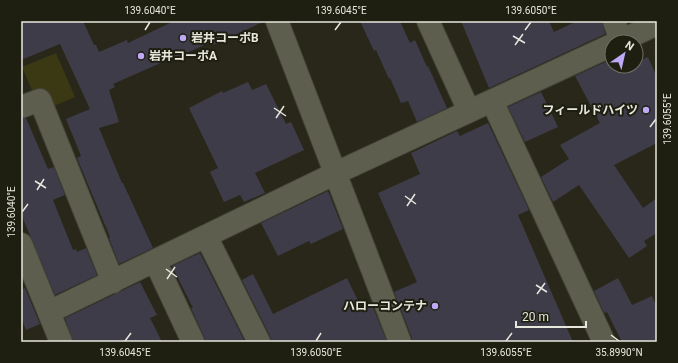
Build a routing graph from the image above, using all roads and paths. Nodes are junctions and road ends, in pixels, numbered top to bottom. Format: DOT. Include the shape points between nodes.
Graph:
graph roads {
  1 [pos="277,21"];
  2 [pos="428,21"];
  3 [pos="657,24"];
  4 [pos="625,34"];
  5 [pos="604,43"];
  6 [pos="492,101"];
  7 [pos="21,107"];
  8 [pos="469,112"];
  9 [pos="336,174"];
  10 [pos="206,236"];
  11 [pos="21,244"];
  12 [pos="155,261"];
  13 [pos="27,275"];
  14 [pos="113,282"];
  15 [pos="49,312"];
  16 [pos="61,342"];
  17 [pos="194,342"];
  18 [pos="259,342"];
  19 [pos="400,342"];
  20 [pos="604,342"];
  1 -- 9 [label="street"];
  2 -- 8 [label="street"];
  3 -- 4 [label="street"];
  5 -- 6 [label="street"];
  6 -- 8 [label="street"];
  6 -- 20 [label="street"];
  7 -- 14 [label="street" via="40,100"];
  8 -- 9 [label="street"];
  9 -- 10 [label="street"];
  9 -- 19 [label="street"];
  10 -- 12 [label="street"];
  10 -- 18 [label="street"];
  11 -- 13 [label="street"];
  12 -- 14 [label="street"];
  12 -- 17 [label="street"];
  13 -- 15 [label="street"];
  14 -- 15 [label="street"];
  15 -- 16 [label="street"];
}
